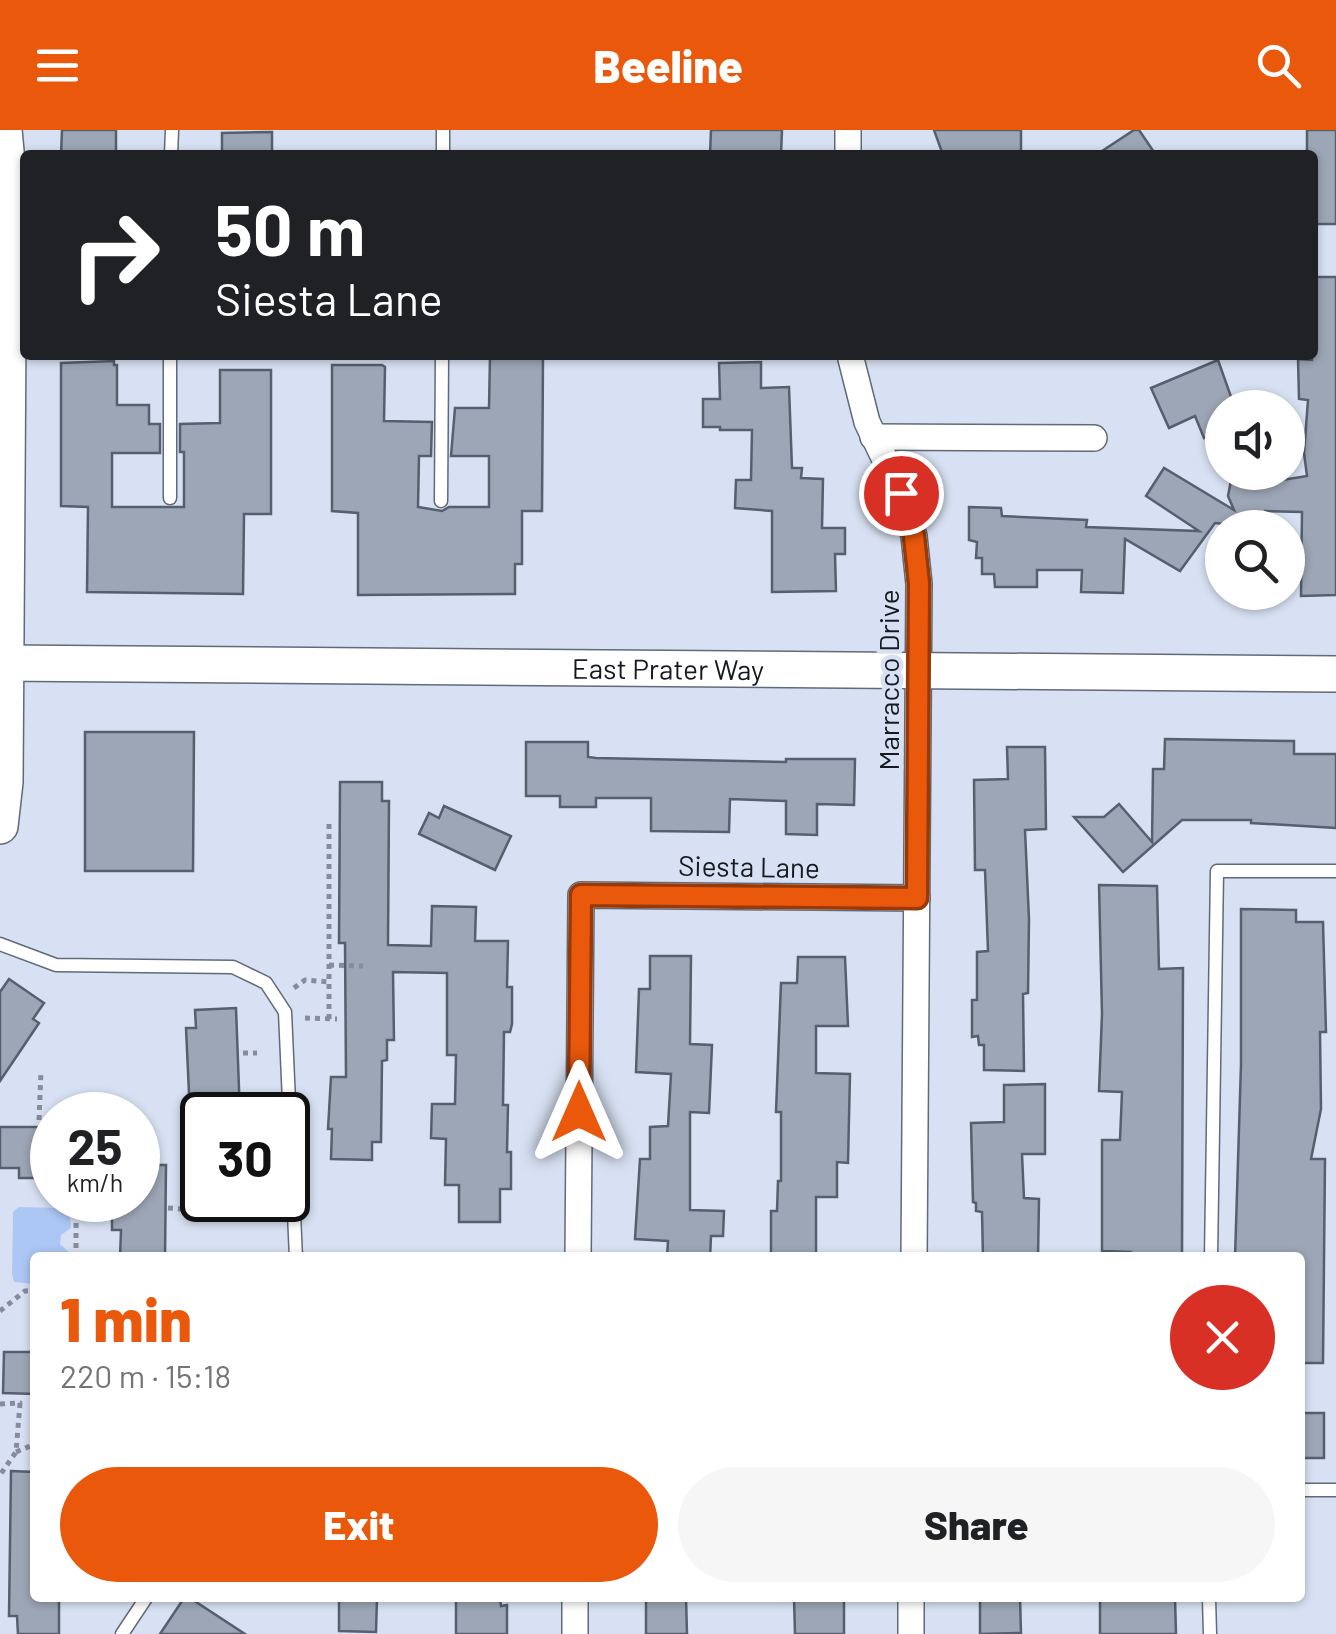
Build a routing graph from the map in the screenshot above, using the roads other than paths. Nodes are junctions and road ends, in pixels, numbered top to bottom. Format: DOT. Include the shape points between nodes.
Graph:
graph roads {
  1 [pos="4,130"];
  2 [pos="170,360"];
  3 [pos="442,360"];
  4 [pos="851,360"];
  5 [pos="873,437"];
  6 [pos="1094,438"];
  7 [pos="170,498"];
  8 [pos="441,501"];
  9 [pos="3,663"];
  10 [pos="918,670"];
  11 [pos="1336,674"];
  12 [pos="0,826"];
  13 [pos="1336,872"];
  14 [pos="917,898"];
  15 [pos="0,944"];
  16 [pos="296,1252"];
  17 [pos="578,1252"];
  18 [pos="914,1252"];
  19 [pos="1212,1252"];
  20 [pos="1305,1490"];
  21 [pos="1336,1490"];
  22 [pos="143,1602"];
  23 [pos="575,1602"];
  24 [pos="911,1602"];
  25 [pos="1210,1602"];
  26 [pos="122,1634"];
  27 [pos="574,1634"];
  28 [pos="911,1634"];
  29 [pos="1210,1634"];
  1 -- 9 [label="main road"];
  2 -- 7 [label="lane"];
  3 -- 8 [label="lane"];
  4 -- 5 [label="street, Marracco Drive"];
  5 -- 6 [label="street"];
  5 -- 10 [label="street, Marracco Drive" via="914,536"];
  9 -- 10 [label="main road, East Prater Way"];
  9 -- 12 [label="main road"];
  10 -- 11 [label="main road, East Prater Way"];
  10 -- 14 [label="street, Marracco Drive"];
  13 -- 19 [label="lane" via="1216,871"];
  14 -- 17 [label="street, Siesta Lane" via="581,895"];
  14 -- 18 [label="street, Marracco Drive"];
  15 -- 16 [label="lane" via="56,965 233,966 266,982 284,1012"];
  20 -- 21 [label="lane"];
  22 -- 26 [label="lane"];
  23 -- 27 [label="street"];
  24 -- 28 [label="street"];
  25 -- 29 [label="lane"];
}
